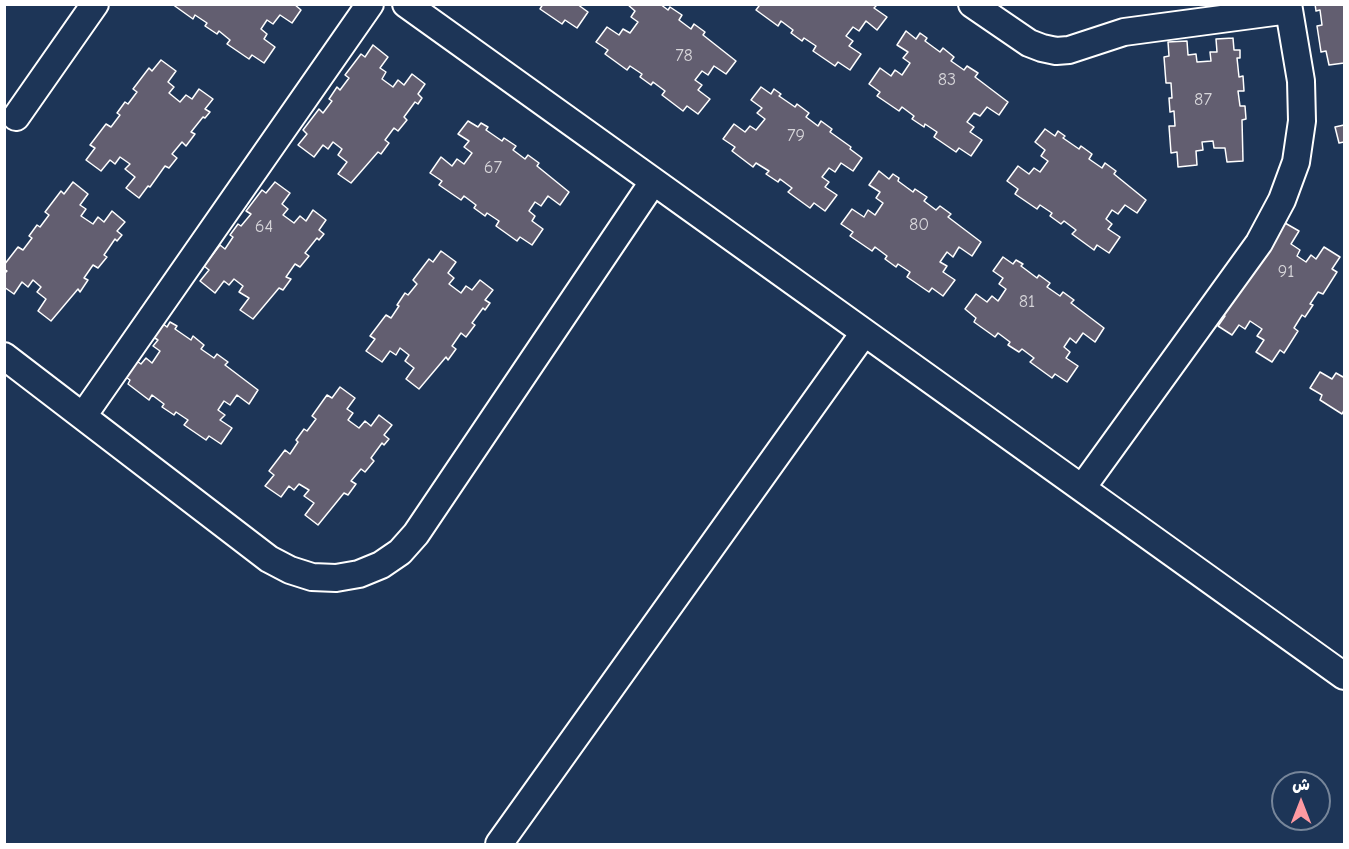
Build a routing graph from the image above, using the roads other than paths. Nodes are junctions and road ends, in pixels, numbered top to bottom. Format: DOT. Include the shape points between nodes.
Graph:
graph roads {
  1 [pos="95,4"];
  2 [pos="370,4"];
  3 [pos="406,4"];
  4 [pos="972,4"];
  5 [pos="1288,7"];
  6 [pos="16,117"];
  7 [pos="653,182"];
  8 [pos="864,333"];
  9 [pos="4,356"];
  10 [pos="83,416"];
  11 [pos="1082,488"];
  12 [pos="1344,676"];
  13 [pos="499,844"];
  1 -- 6 [label="street"];
  2 -- 10 [label="street"];
  3 -- 7 [label="street"];
  4 -- 5 [label="street" via="1029,43 1056,51 1124,32"];
  5 -- 11 [label="street" via="1301,81 1302,121 1296,162 1282,200 1259,243"];
  7 -- 8 [label="street"];
  7 -- 10 [label="street" via="416,534 381,565 336,578 312,577 290,570 269,559"];
  8 -- 11 [label="street"];
  8 -- 13 [label="street"];
  9 -- 10 [label="street"];
  11 -- 12 [label="street"];
}
